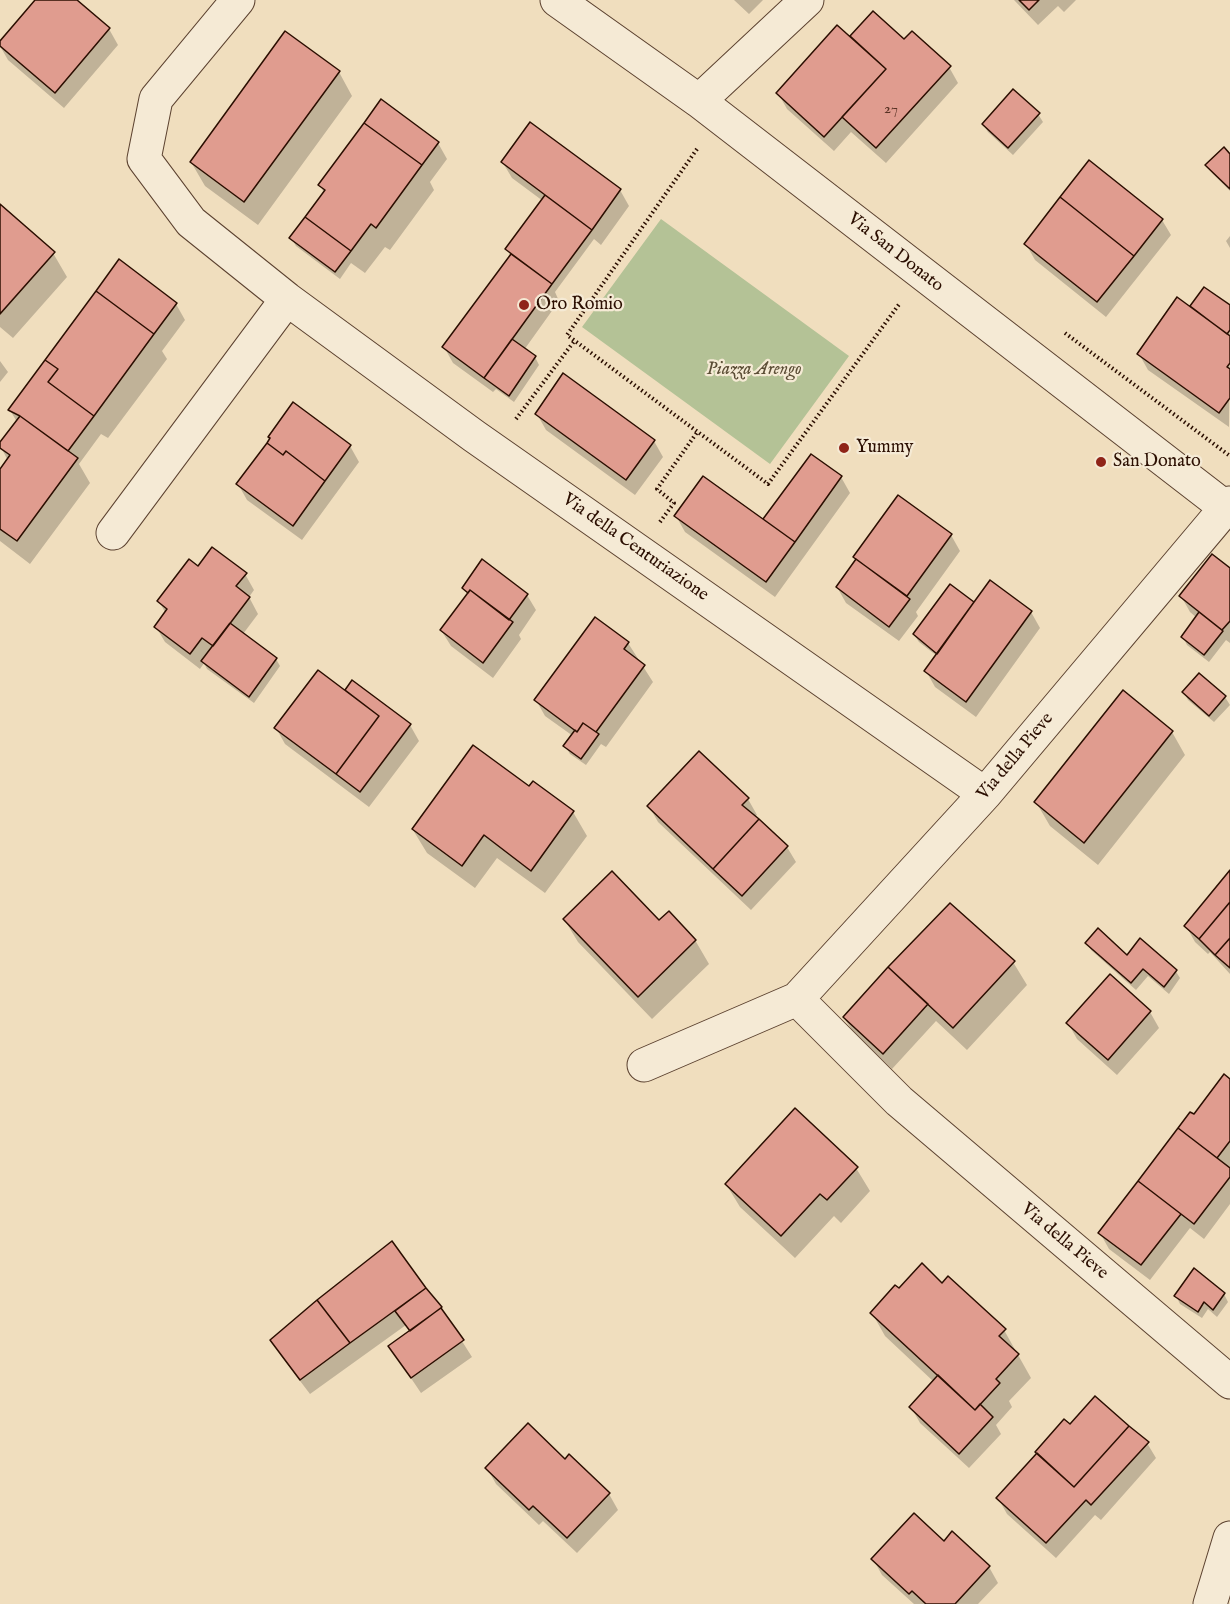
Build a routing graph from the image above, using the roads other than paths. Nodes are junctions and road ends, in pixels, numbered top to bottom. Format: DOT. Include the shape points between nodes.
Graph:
graph roads {
  1 [pos="238,0"];
  2 [pos="807,0"];
  3 [pos="574,5"];
  4 [pos="699,101"];
  5 [pos="287,299"];
  6 [pos="1229,508"];
  7 [pos="113,533"];
  8 [pos="985,795"];
  9 [pos="797,999"];
  10 [pos="644,1065"];
  11 [pos="1230,1382"];
  12 [pos="1230,1538"];
  13 [pos="1210,1604"];
  1 -- 5 [label="street, Via della Centuriazione" via="156,99 144,159 191,222"];
  2 -- 4 [label="street"];
  3 -- 4 [label="street, Via San Donato"];
  4 -- 6 [label="street, Via San Donato"];
  5 -- 7 [label="street"];
  5 -- 8 [label="street, Via della Centuriazione"];
  6 -- 8 [label="street, Via della Pieve"];
  8 -- 9 [label="street, Via della Pieve"];
  9 -- 10 [label="street, Via della Pieve"];
  9 -- 11 [label="street, Via della Pieve" via="899,1101"];
  12 -- 13 [label="street"];
}
